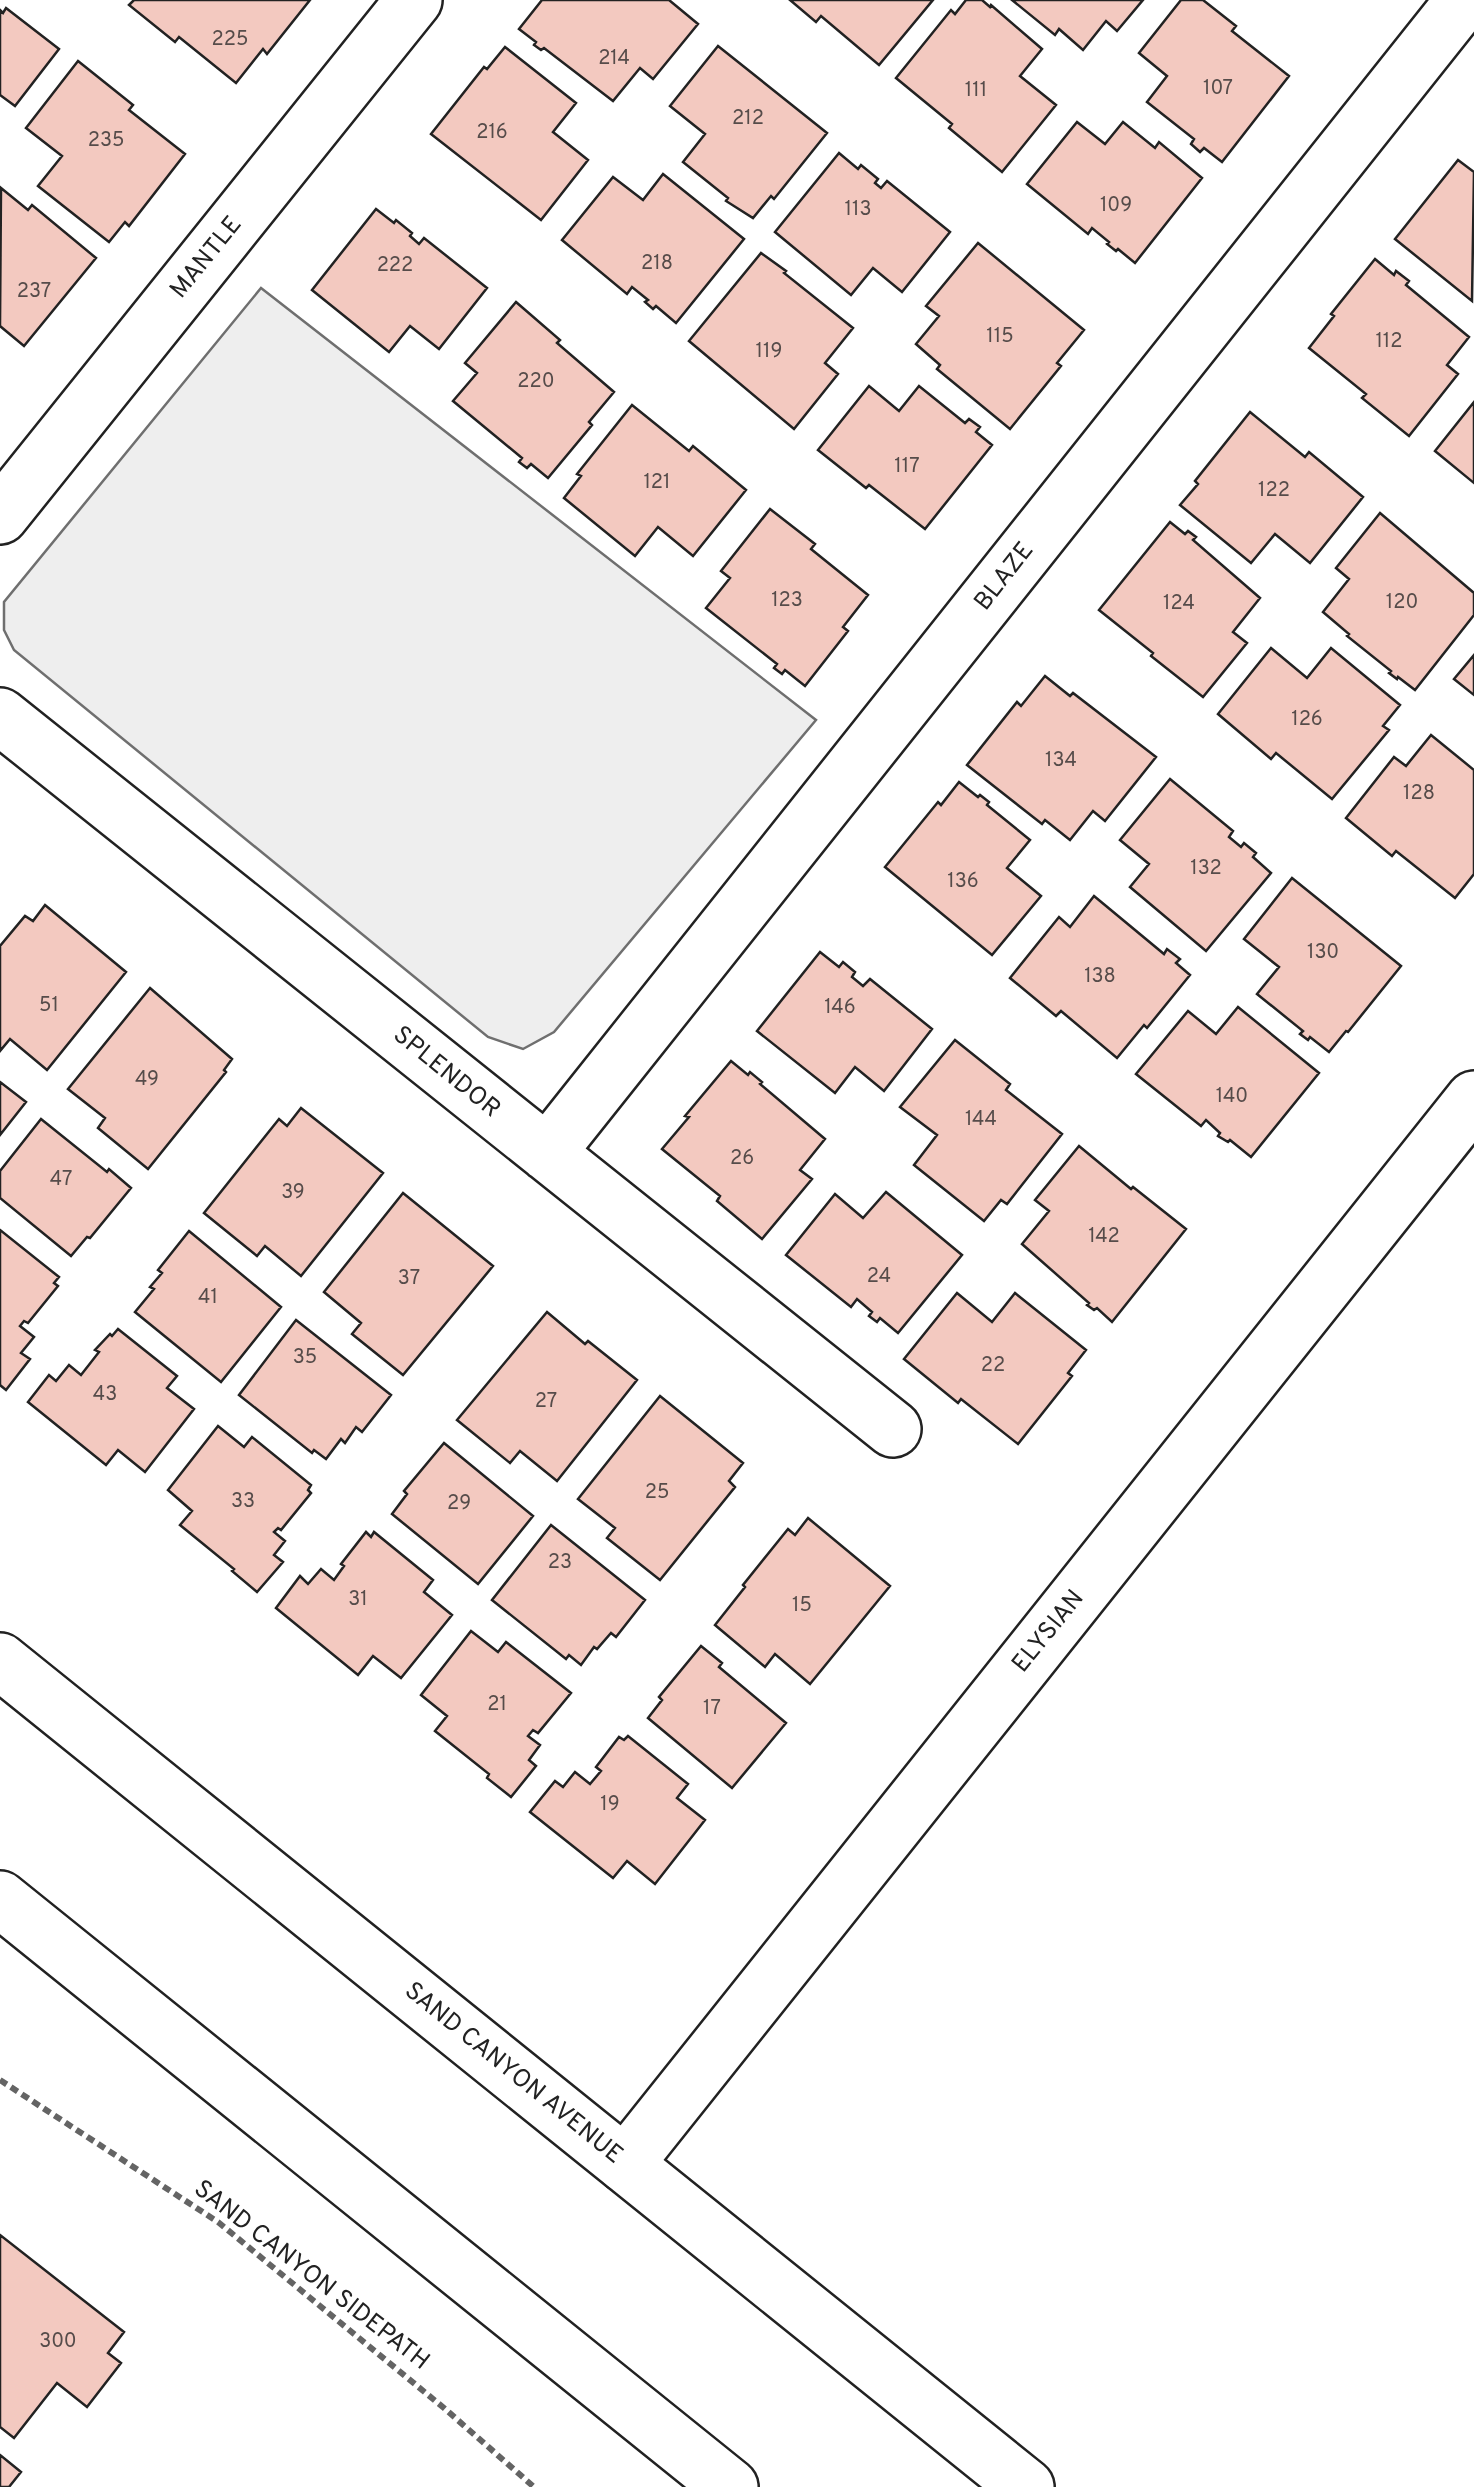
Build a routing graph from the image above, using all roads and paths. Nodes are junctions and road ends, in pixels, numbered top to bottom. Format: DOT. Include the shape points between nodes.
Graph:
graph roads {
  1 [pos="414,0"];
  2 [pos="1464,0"];
  3 [pos="0,516"];
  4 [pos="0,716"];
  5 [pos="1474,1099"];
  6 [pos="547,1153"];
  7 [pos="893,1429"];
  8 [pos="0,1662"];
  9 [pos="0,1899"];
  10 [pos="0,2080"];
  11 [pos="625,2164"];
  12 [pos="534,2487"];
  13 [pos="730,2487"];
  14 [pos="1026,2487"];
  1 -- 3 [label="street, MANTLE"];
  2 -- 6 [label="street, BLAZE"];
  4 -- 6 [label="street, SPLENDOR"];
  5 -- 11 [label="street, ELYSIAN"];
  6 -- 7 [label="street, SPLENDOR"];
  8 -- 11 [label="street, SAND CANYON AVENUE"];
  9 -- 13 [label="street"];
  10 -- 12 [label="path, SAND CANYON SIDEPATH" via="218,2222"];
  11 -- 14 [label="street, SAND CANYON AVENUE"];
}
